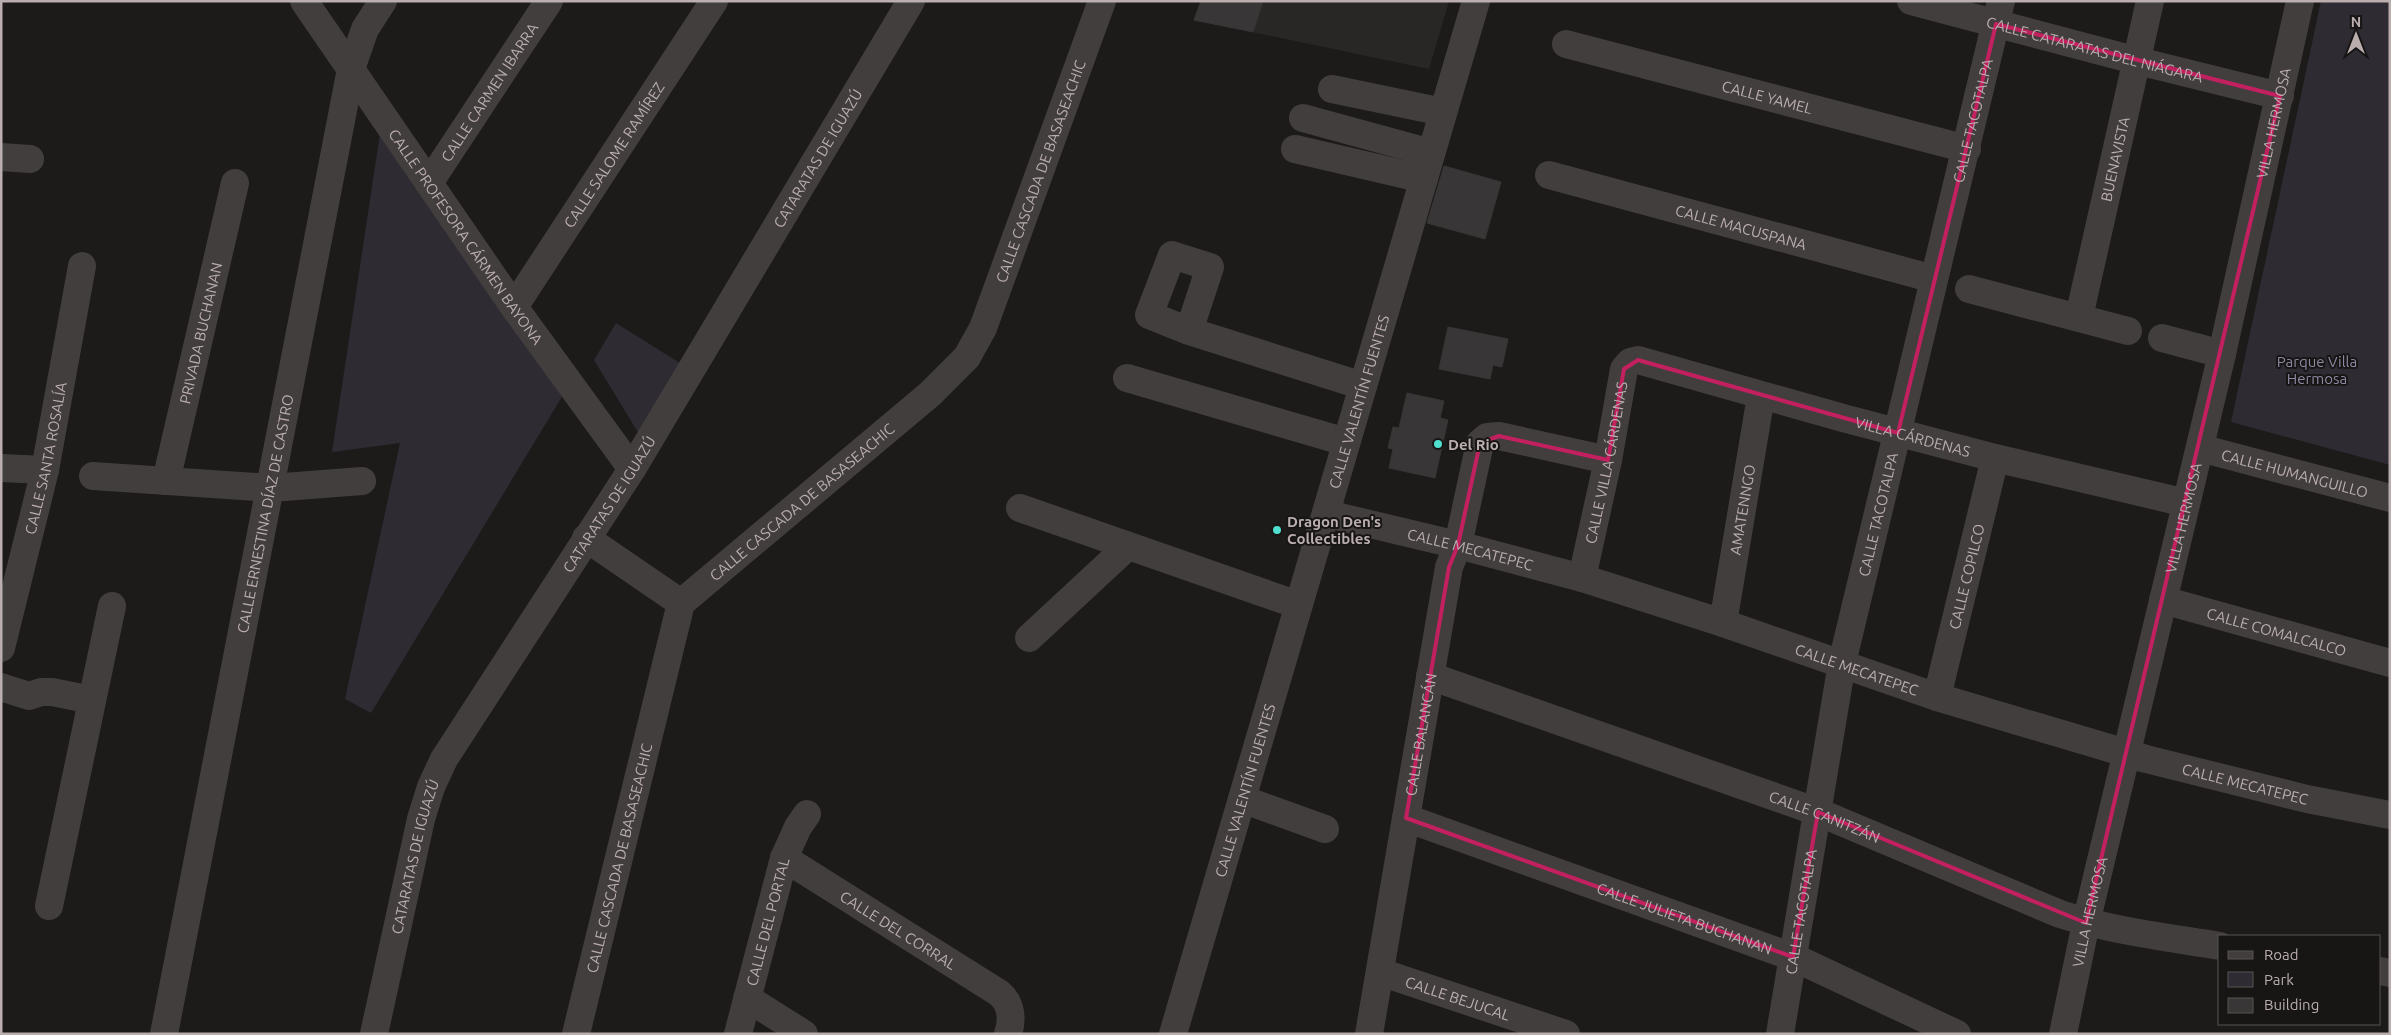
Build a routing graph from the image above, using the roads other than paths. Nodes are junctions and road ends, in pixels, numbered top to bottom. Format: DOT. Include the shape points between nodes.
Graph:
graph roads {
  1 [pos="304,1"];
  2 [pos="383,1"];
  3 [pos="549,1"];
  4 [pos="714,1"];
  5 [pos="911,1"];
  6 [pos="1102,1"];
  7 [pos="1476,1"];
  8 [pos="1911,1"];
  9 [pos="2150,1"];
  10 [pos="2300,1"];
  11 [pos="1999,13"];
  12 [pos="1566,44"];
  13 [pos="2138,61"];
  14 [pos="351,69"];
  15 [pos="1332,89"];
  16 [pos="2280,96"];
  17 [pos="1443,112"];
  18 [pos="1303,118"];
  19 [pos="1296,149"];
  20 [pos="1968,149"];
  21 [pos="1431,153"];
  22 [pos="1,157"];
  23 [pos="30,159"];
  24 [pos="1548,175"];
  25 [pos="1424,179"];
  26 [pos="235,183"];
  27 [pos="429,183"];
  28 [pos="82,266"];
  29 [pos="1934,279"];
  30 [pos="1969,289"];
  31 [pos="514,307"];
  32 [pos="2079,317"];
  33 [pos="1189,331"];
  34 [pos="2128,331"];
  35 [pos="2162,338"];
  36 [pos="2222,354"];
  37 [pos="1641,361"];
  38 [pos="1127,378"];
  39 [pos="1363,386"];
  40 [pos="1761,396"];
  41 [pos="1898,432"];
  42 [pos="1346,442"];
  43 [pos="2200,448"];
  44 [pos="1995,458"];
  45 [pos="1608,460"];
  46 [pos="1,468"];
  47 [pos="632,469"];
  48 [pos="45,470"];
  49 [pos="93,476"];
  50 [pos="166,481"];
  51 [pos="362,481"];
  52 [pos="271,488"];
  53 [pos="2390,498"];
  54 [pos="2186,503"];
  55 [pos="1020,508"];
  56 [pos="1326,510"];
  57 [pos="586,538"];
  58 [pos="1458,545"];
  59 [pos="1128,546"];
  60 [pos="1582,578"];
  61 [pos="2163,600"];
  62 [pos="681,603"];
  63 [pos="112,606"];
  64 [pos="1298,606"];
  65 [pos="1723,623"];
  66 [pos="1029,638"];
  67 [pos="1,648"];
  68 [pos="1842,663"];
  69 [pos="2390,663"];
  70 [pos="1430,676"];
  71 [pos="1,687"];
  72 [pos="1937,696"];
  73 [pos="90,709"];
  74 [pos="2127,753"];
  75 [pos="1242,799"];
  76 [pos="1818,812"];
  77 [pos="808,814"];
  78 [pos="2390,815"];
  79 [pos="1406,818"];
  80 [pos="1324,829"];
  81 [pos="784,858"];
  82 [pos="49,906"];
  83 [pos="2086,923"];
  84 [pos="2218,946"];
  85 [pos="1793,957"];
  86 [pos="1380,972"];
  87 [pos="747,998"];
  88 [pos="164,1034"];
  89 [pos="374,1034"];
  90 [pos="576,1034"];
  91 [pos="738,1034"];
  92 [pos="804,1034"];
  93 [pos="1008,1034"];
  94 [pos="1173,1034"];
  95 [pos="1369,1034"];
  96 [pos="1566,1034"];
  97 [pos="1780,1034"];
  98 [pos="1957,1034"];
  99 [pos="2064,1034"];
  1 -- 14 [label="street, CALLE PROFESORA CÁRMEN BAYONA"];
  2 -- 14 [label="street, CALLE ERNESTINA DÍAZ DE CASTRO" via="365,29"];
  3 -- 27 [label="street, CALLE CARMEN IBARRA"];
  4 -- 31 [label="street, CALLE SALOME RAMÍREZ"];
  5 -- 47 [label="street, CATARATAS DE IGUAZÚ"];
  6 -- 62 [label="street, CALLE CASCADA DE BASASEACHIC" via="984,328 966,357 930,394"];
  7 -- 17 [label="street, CALLE VALENTÍN FUENTES"];
  8 -- 11 [label="street, CALLE CATARATAS DEL NIÁGARA"];
  9 -- 13 [label="street, BUENAVISTA"];
  10 -- 16 [label="street, VILLA HERMOSA"];
  11 -- 13 [label="street, CALLE CATARATAS DEL NIÁGARA"];
  11 -- 20 [label="street, CALLE TACOTALPA"];
  12 -- 20 [label="street, CALLE YAMEL"];
  13 -- 16 [label="street, CALLE CATARATAS DEL NIÁGARA"];
  13 -- 32 [label="street, BUENAVISTA"];
  14 -- 27 [label="street, CALLE PROFESORA CÁRMEN BAYONA"];
  14 -- 52 [label="street, CALLE ERNESTINA DÍAZ DE CASTRO"];
  15 -- 17 [label="street"];
  16 -- 36 [label="street, VILLA HERMOSA"];
  17 -- 21 [label="street, CALLE VALENTÍN FUENTES"];
  18 -- 21 [label="street"];
  19 -- 25 [label="street"];
  20 -- 29 [label="street, CALLE TACOTALPA"];
  21 -- 25 [label="street, CALLE VALENTÍN FUENTES"];
  22 -- 23 [label="street"];
  24 -- 29 [label="street, CALLE MACUSPANA"];
  25 -- 39 [label="street, CALLE VALENTÍN FUENTES"];
  26 -- 50 [label="street, PRIVADA BUCHANAN"];
  27 -- 31 [label="street, CALLE PROFESORA CÁRMEN BAYONA"];
  28 -- 48 [label="street, CALLE SANTA ROSALÍA"];
  29 -- 41 [label="street, CALLE TACOTALPA"];
  30 -- 32 [label="street"];
  31 -- 47 [label="street, CALLE PROFESORA CÁRMEN BAYONA"];
  32 -- 34 [label="street"];
  33 -- 39 [label="street"];
  35 -- 36 [label="street"];
  36 -- 43 [label="street, VILLA HERMOSA"];
  37 -- 40 [label="street, VILLA CÁRDENAS"];
  37 -- 45 [label="street, CALLE VILLA CÁRDENAS" via="1630,362 1624,369"];
  38 -- 42 [label="street"];
  39 -- 42 [label="street, CALLE VALENTÍN FUENTES"];
  40 -- 41 [label="street, VILLA CÁRDENAS"];
  40 -- 65 [label="street, AMATENNGO"];
  41 -- 44 [label="street, VILLA CÁRDENAS"];
  41 -- 68 [label="street, CALLE TACOTALPA"];
  42 -- 56 [label="street, CALLE VALENTÍN FUENTES"];
  43 -- 53 [label="street, CALLE HUMANGUILLO"];
  43 -- 54 [label="street, VILLA HERMOSA"];
  44 -- 54 [label="street, VILLA CÁRDENAS"];
  44 -- 72 [label="street, CALLE COPILCO"];
  45 -- 58 [label="street, CALLE BALANCÁN" via="1514,438 1484,439 1479,448"];
  45 -- 60 [label="street, CALLE VILLA CÁRDENAS"];
  46 -- 48 [label="street"];
  47 -- 57 [label="street, CATARATAS DE IGUAZÚ"];
  48 -- 67 [label="street, CALLE SANTA ROSALÍA"];
  49 -- 50 [label="street"];
  50 -- 52 [label="street"];
  51 -- 52 [label="street"];
  52 -- 88 [label="street, CALLE ERNESTINA DÍAZ DE CASTRO"];
  54 -- 61 [label="street, VILLA HERMOSA"];
  55 -- 59 [label="street"];
  56 -- 58 [label="street, CALLE MECATEPEC" via="1340,517"];
  56 -- 64 [label="street, CALLE VALENTÍN FUENTES"];
  57 -- 62 [label="street"];
  57 -- 89 [label="street, CATARATAS DE IGUAZÚ" via="459,733 430,787"];
  58 -- 60 [label="street, CALLE MECATEPEC"];
  58 -- 70 [label="street, CALLE BALANCÁN" via="1449,566"];
  59 -- 64 [label="street"];
  59 -- 66 [label="street"];
  60 -- 65 [label="street, CALLE MECATEPEC"];
  61 -- 69 [label="street, CALLE COMALCALCO"];
  61 -- 74 [label="street, VILLA HERMOSA"];
  62 -- 90 [label="street, CALLE CASCADA DE BASASEACHIC"];
  63 -- 73 [label="street"];
  64 -- 75 [label="street, CALLE VALENTÍN FUENTES"];
  65 -- 68 [label="street, CALLE MECATEPEC"];
  68 -- 72 [label="street, CALLE MECATEPEC"];
  68 -- 76 [label="street, CALLE TACOTALPA"];
  70 -- 76 [label="street, CALLE CANITZÁN"];
  70 -- 79 [label="street, CALLE BALANCÁN"];
  71 -- 73 [label="street" via="28,696 52,692"];
  72 -- 74 [label="street, CALLE MECATEPEC"];
  73 -- 82 [label="street"];
  74 -- 78 [label="street, CALLE MECATEPEC"];
  74 -- 83 [label="street, VILLA HERMOSA"];
  75 -- 80 [label="street"];
  75 -- 94 [label="street, CALLE VALENTÍN FUENTES"];
  76 -- 83 [label="street, CALLE CANITZÁN"];
  76 -- 85 [label="street, CALLE TACOTALPA"];
  77 -- 81 [label="street, CALLE DEL PORTAL" via="798,826"];
  79 -- 85 [label="street, CALLE JULIETA BUCHANAN"];
  79 -- 86 [label="street, CALLE BALANCÁN"];
  81 -- 87 [label="street, CALLE DEL PORTAL"];
  81 -- 93 [label="street, CALLE DEL CORRAL" via="999,993 1008,1005"];
  83 -- 84 [label="street, CALLE CANITZÁN"];
  83 -- 99 [label="street, VILLA HERMOSA"];
  85 -- 97 [label="street, CALLE TACOTALPA"];
  85 -- 98 [label="street, CALLE JULIETA BUCHANAN"];
  86 -- 95 [label="street, CALLE BALANCÁN"];
  86 -- 96 [label="street, CALLE BEJUCAL"];
  87 -- 91 [label="street, CALLE DEL PORTAL"];
  87 -- 92 [label="street"];
}
